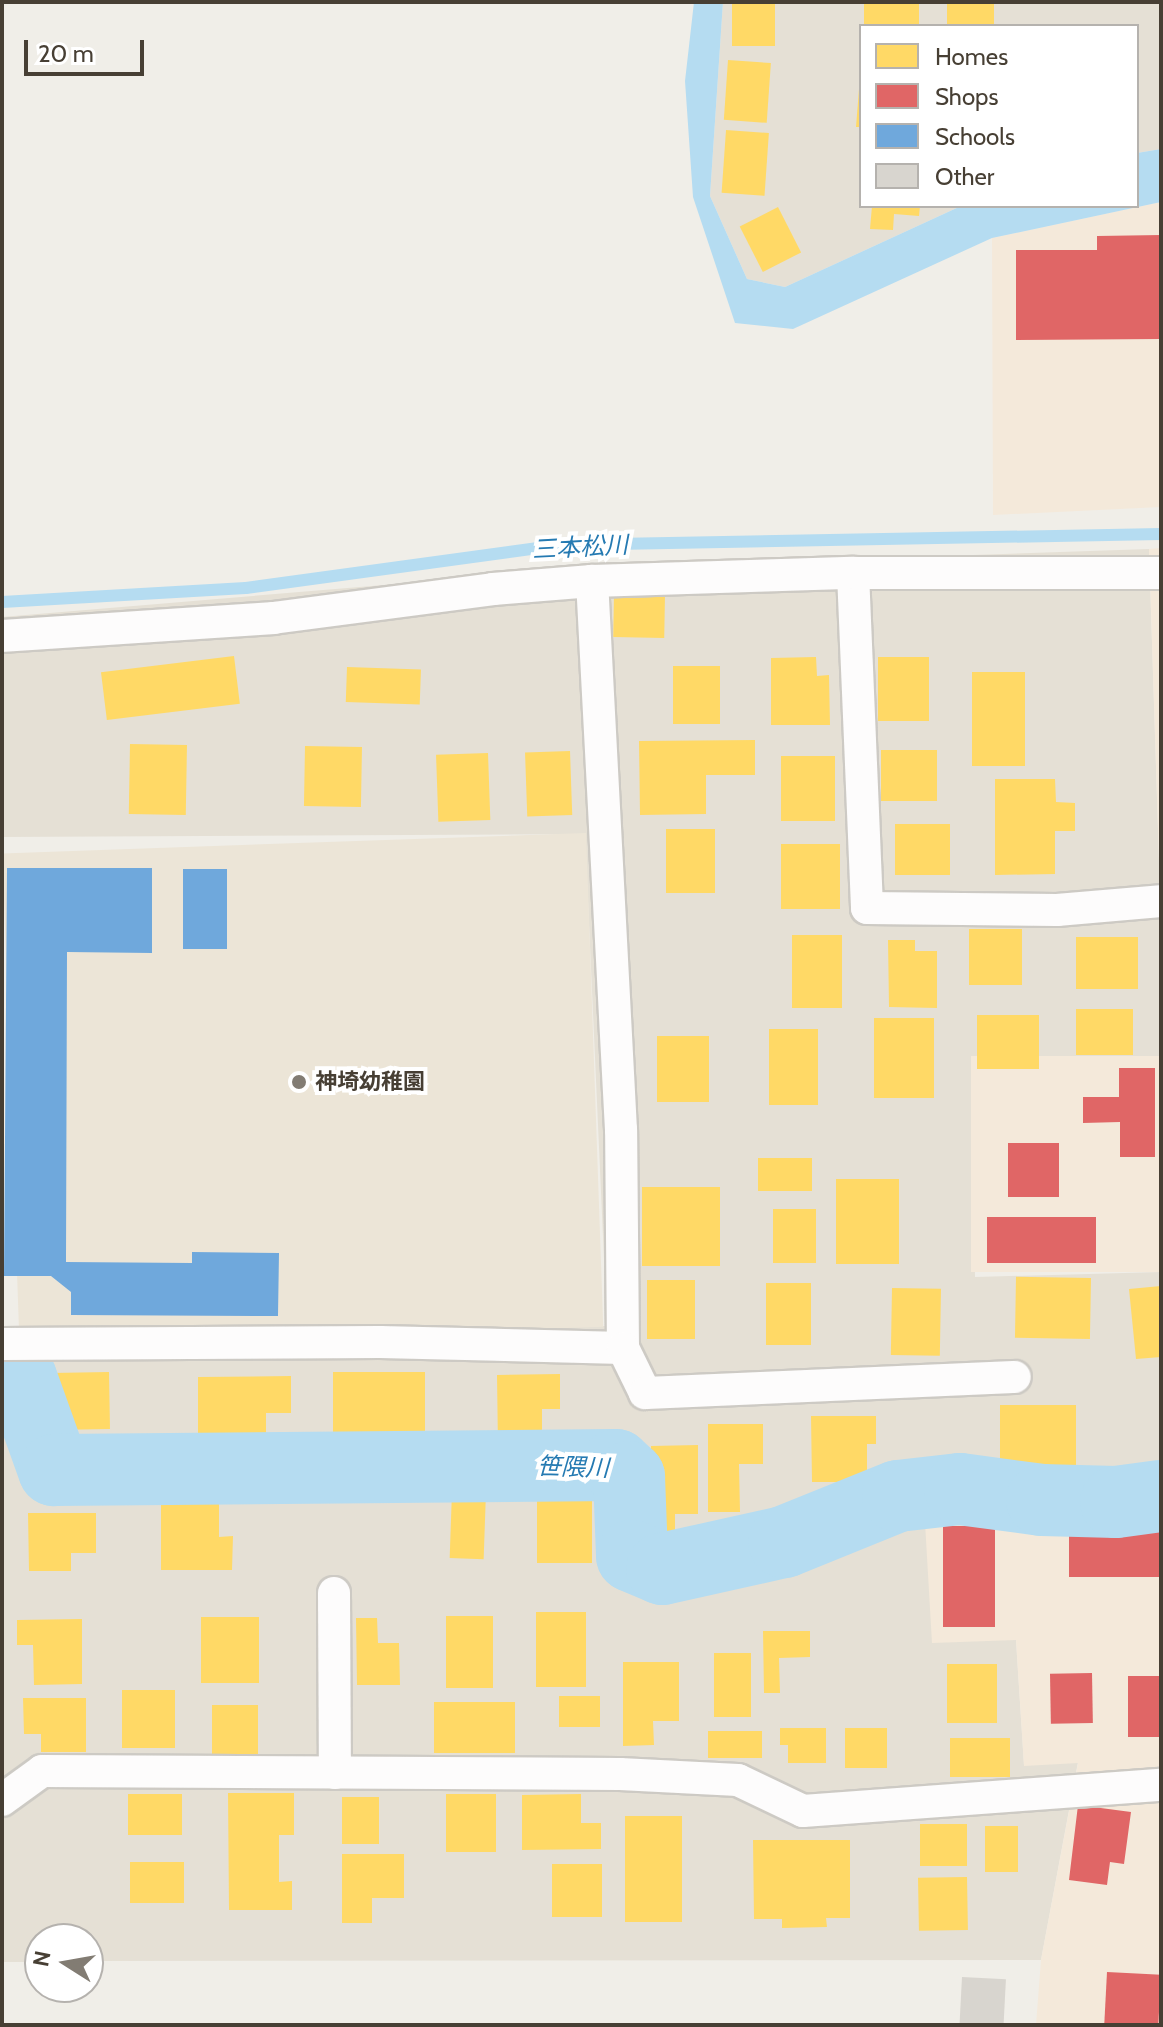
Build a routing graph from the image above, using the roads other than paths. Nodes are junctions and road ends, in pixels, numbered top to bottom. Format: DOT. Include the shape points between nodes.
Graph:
graph roads {
  1 [pos="853,573"];
  2 [pos="1161,573"];
  3 [pos="592,581"];
  4 [pos="2,636"];
  5 [pos="1161,901"];
  6 [pos="2,1344"];
  7 [pos="623,1348"];
  8 [pos="1015,1377"];
  9 [pos="334,1593"];
  10 [pos="335,1773"];
  11 [pos="1161,1785"];
  12 [pos="2,1800"];
  1 -- 2 [label="street"];
  1 -- 3 [label="street"];
  1 -- 5 [label="street" via="867,908 1057,910"];
  3 -- 4 [label="street" via="273,618"];
  3 -- 7 [label="street" via="621,1130"];
  6 -- 7 [label="street" via="380,1342"];
  7 -- 8 [label="street" via="645,1393"];
  9 -- 10 [label="street"];
  10 -- 11 [label="street" via="738,1780 803,1811"];
  10 -- 12 [label="street" via="42,1771"];
}
